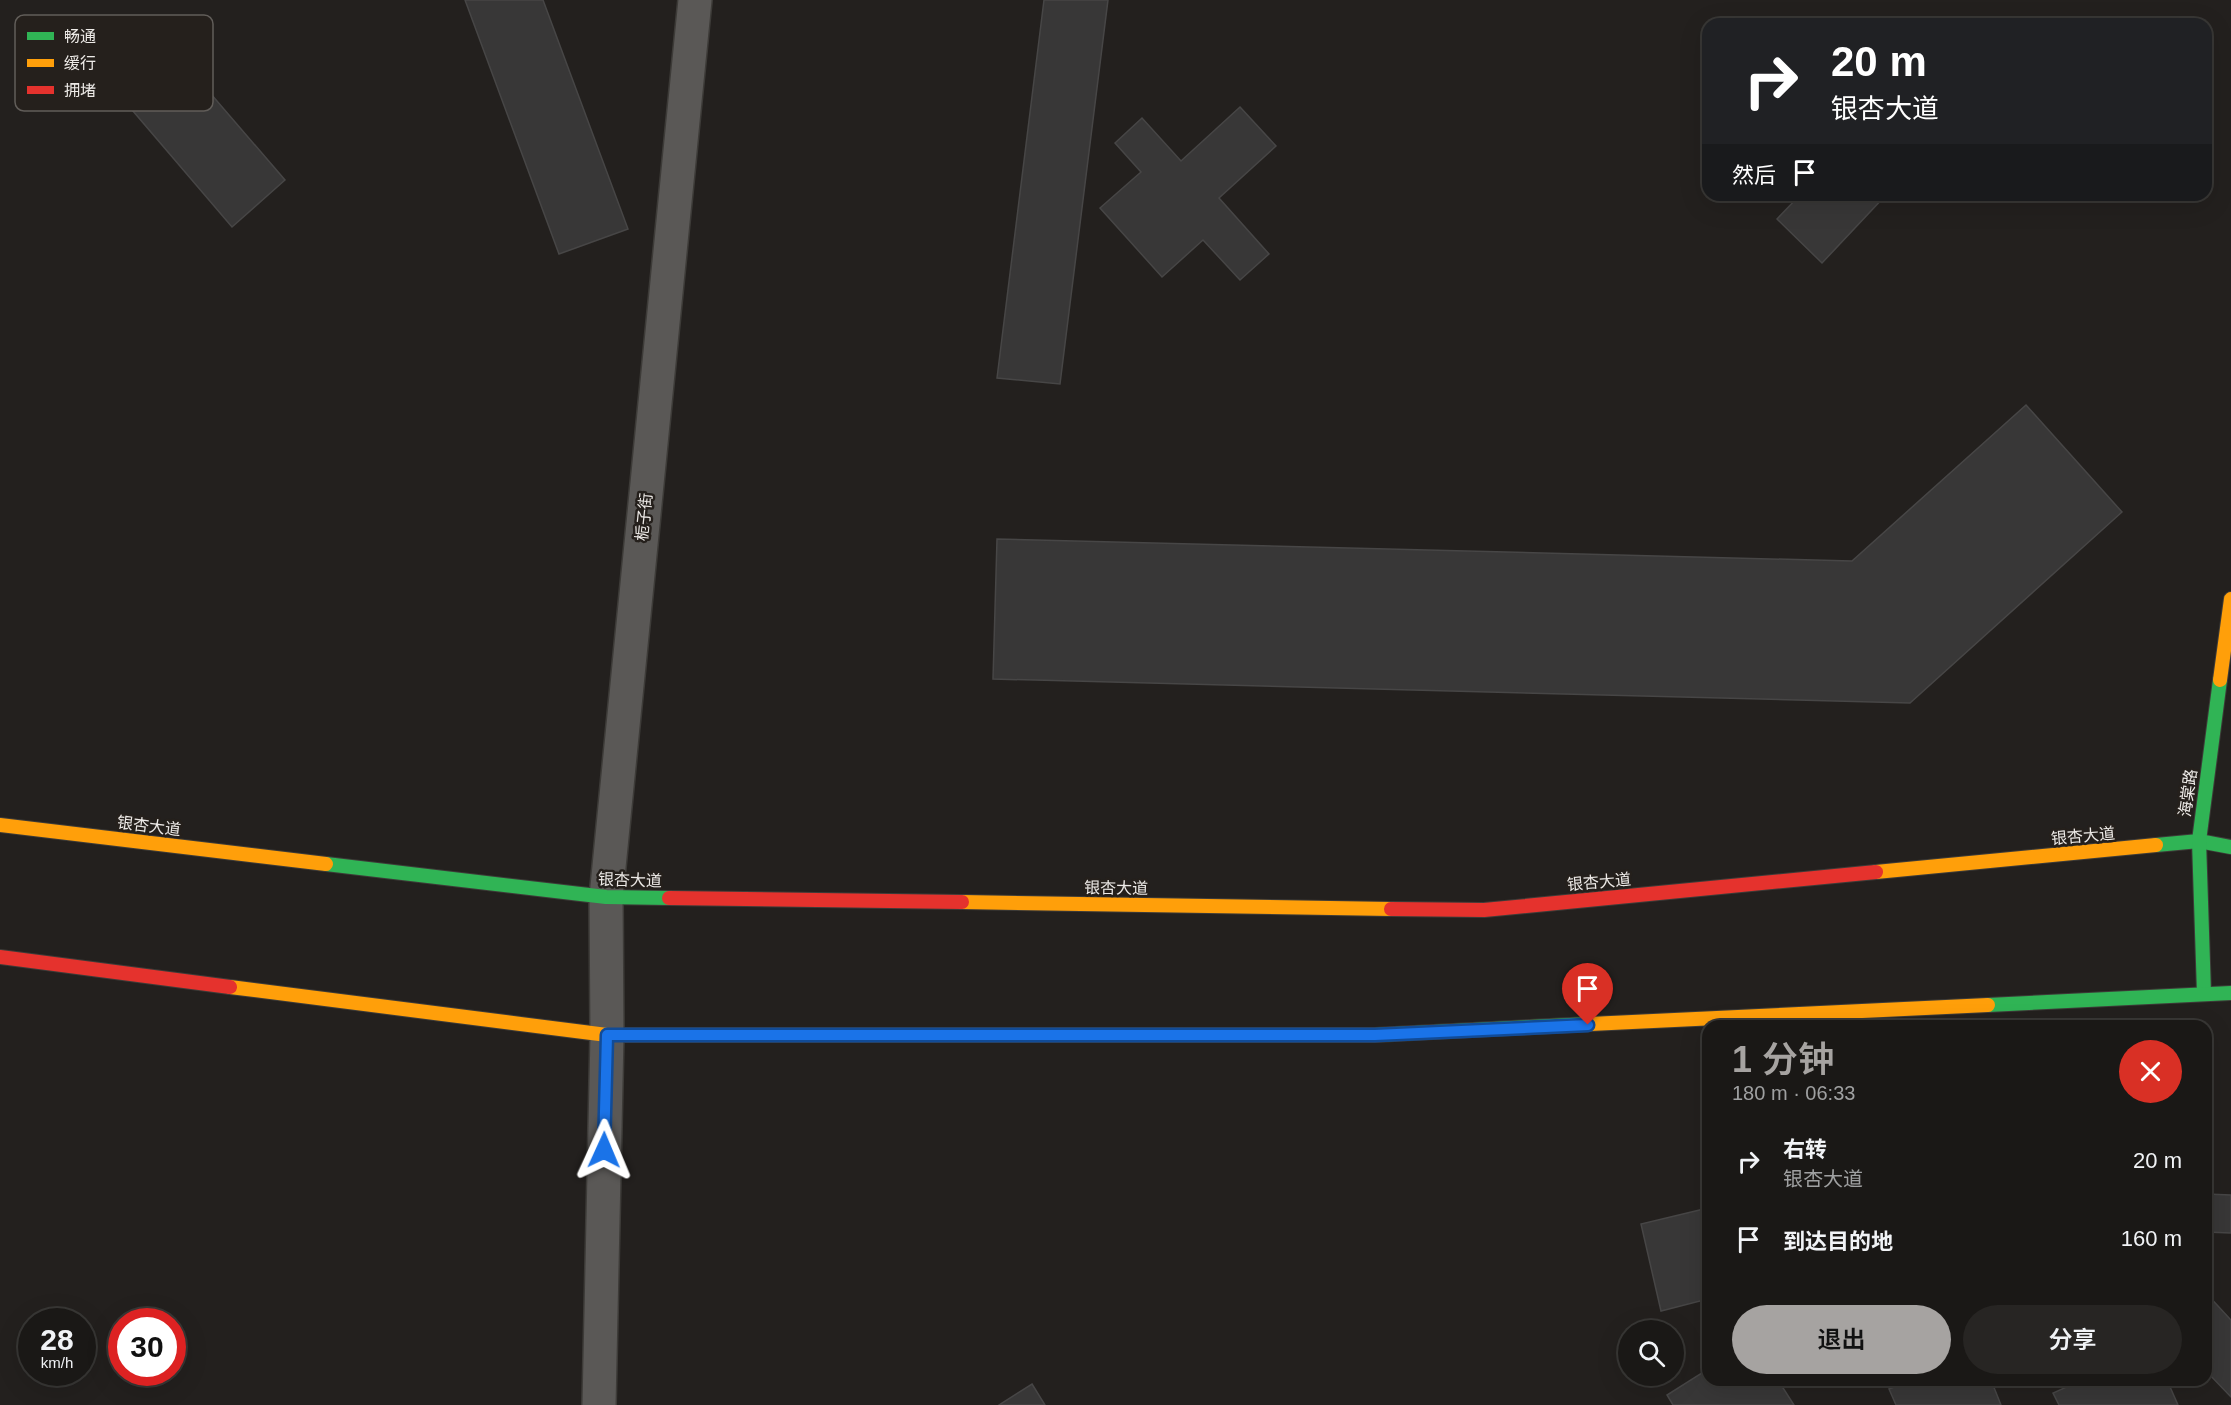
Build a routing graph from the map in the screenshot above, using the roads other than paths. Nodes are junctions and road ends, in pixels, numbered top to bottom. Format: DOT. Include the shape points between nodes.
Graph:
graph roads {
  1 [pos="695,0"];
  2 [pos="2231,599"];
  3 [pos="0,825"];
  4 [pos="2199,841"];
  5 [pos="2231,847"];
  6 [pos="606,897"];
  7 [pos="0,957"];
  8 [pos="2204,993"];
  9 [pos="2231,993"];
  10 [pos="607,1035"];
  11 [pos="599,1405"];
  1 -- 6 [label="street, 栀子街"];
  2 -- 4 [label="main road, 海棠路"];
  3 -- 6 [label="main road, 银杏大道"];
  4 -- 5 [label="main road, 银杏大道"];
  4 -- 6 [label="main road, 银杏大道" via="1485,910"];
  4 -- 8 [label="main road, 海棠路"];
  6 -- 10 [label="street, 栀子街"];
  7 -- 10 [label="main road"];
  8 -- 9 [label="main road"];
  8 -- 10 [label="main road" via="1375,1035"];
  10 -- 11 [label="street, 栀子街"];
}
